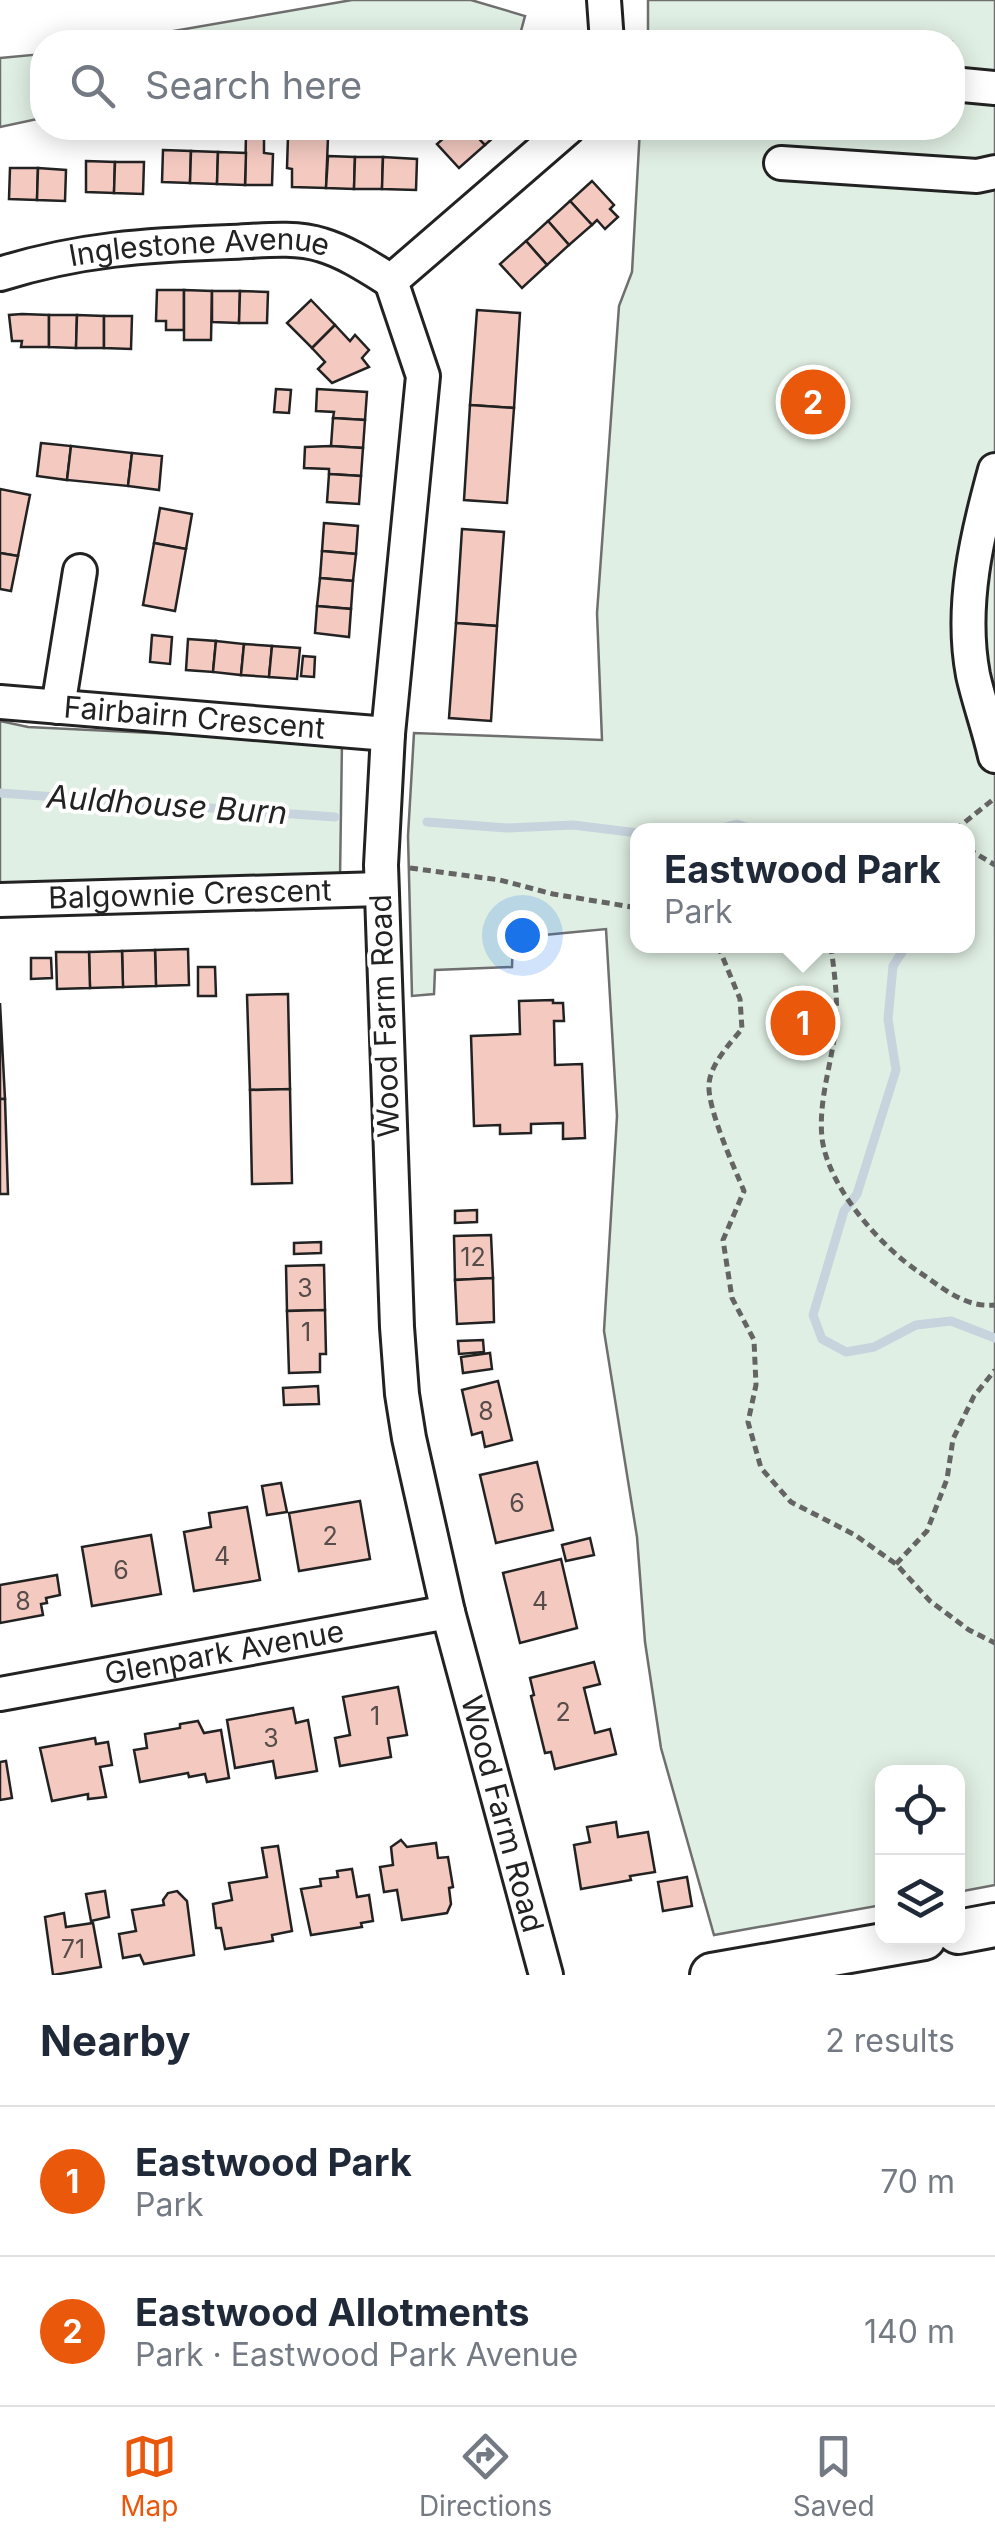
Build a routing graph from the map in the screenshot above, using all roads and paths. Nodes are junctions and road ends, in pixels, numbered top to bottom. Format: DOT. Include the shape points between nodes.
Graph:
graph roads {
  1 [pos="604,0"];
  2 [pos="606,30"];
  3 [pos="965,85"];
  4 [pos="995,88"];
  5 [pos="554,140"];
  6 [pos="781,164"];
  7 [pos="995,172"];
  8 [pos="0,274"];
  9 [pos="390,281"];
  10 [pos="995,470"];
  11 [pos="80,571"];
  12 [pos="0,702"];
  13 [pos="58,707"];
  14 [pos="388,734"];
  15 [pos="995,756"];
  16 [pos="995,798"];
  17 [pos="964,823"];
  18 [pos="381,877"];
  19 [pos="0,900"];
  20 [pos="630,907"];
  21 [pos="721,953"];
  22 [pos="832,953"];
  23 [pos="995,1305"];
  24 [pos="995,1370"];
  25 [pos="896,1564"];
  26 [pos="448,1612"];
  27 [pos="995,1642"];
  28 [pos="0,1694"];
  29 [pos="995,1925"];
  30 [pos="965,1931"];
  31 [pos="884,1945"];
  32 [pos="546,1975"];
  33 [pos="712,1975"];
  1 -- 2 [label="street"];
  3 -- 4 [label="street"];
  5 -- 9 [label="street"];
  6 -- 7 [label="street"];
  8 -- 9 [label="street, Inglestone Avenue" via="124,246 278,240 321,244"];
  9 -- 14 [label="street, Wood Farm Road" via="424,376"];
  10 -- 15 [label="street" via="969,604 973,672"];
  11 -- 13 [label="street"];
  12 -- 13 [label="street, Fairbairn Crescent"];
  13 -- 14 [label="street, Fairbairn Crescent"];
  14 -- 18 [label="street, Wood Farm Road"];
  16 -- 17 [label="path"];
  18 -- 19 [label="street, Balgownie Crescent"];
  18 -- 20 [label="path" via="500,880"];
  18 -- 26 [label="street, Wood Farm Road" via="402,1394"];
  21 -- 25 [label="path" via="740,998 742,1029 708,1083 721,1138 744,1191 723,1240 732,1298 754,1340 756,1386 748,1422 760,1468 791,1502"];
  22 -- 23 [label="path" via="836,1021 822,1139 836,1178 877,1238 906,1263 958,1298"];
  24 -- 25 [label="path" via="952,1439 947,1479 927,1531"];
  25 -- 27 [label="path" via="930,1601"];
  26 -- 28 [label="street, Glenpark Avenue"];
  26 -- 32 [label="street, Wood Farm Road"];
  29 -- 30 [label="main road"];
  31 -- 33 [label="main road"];
}
